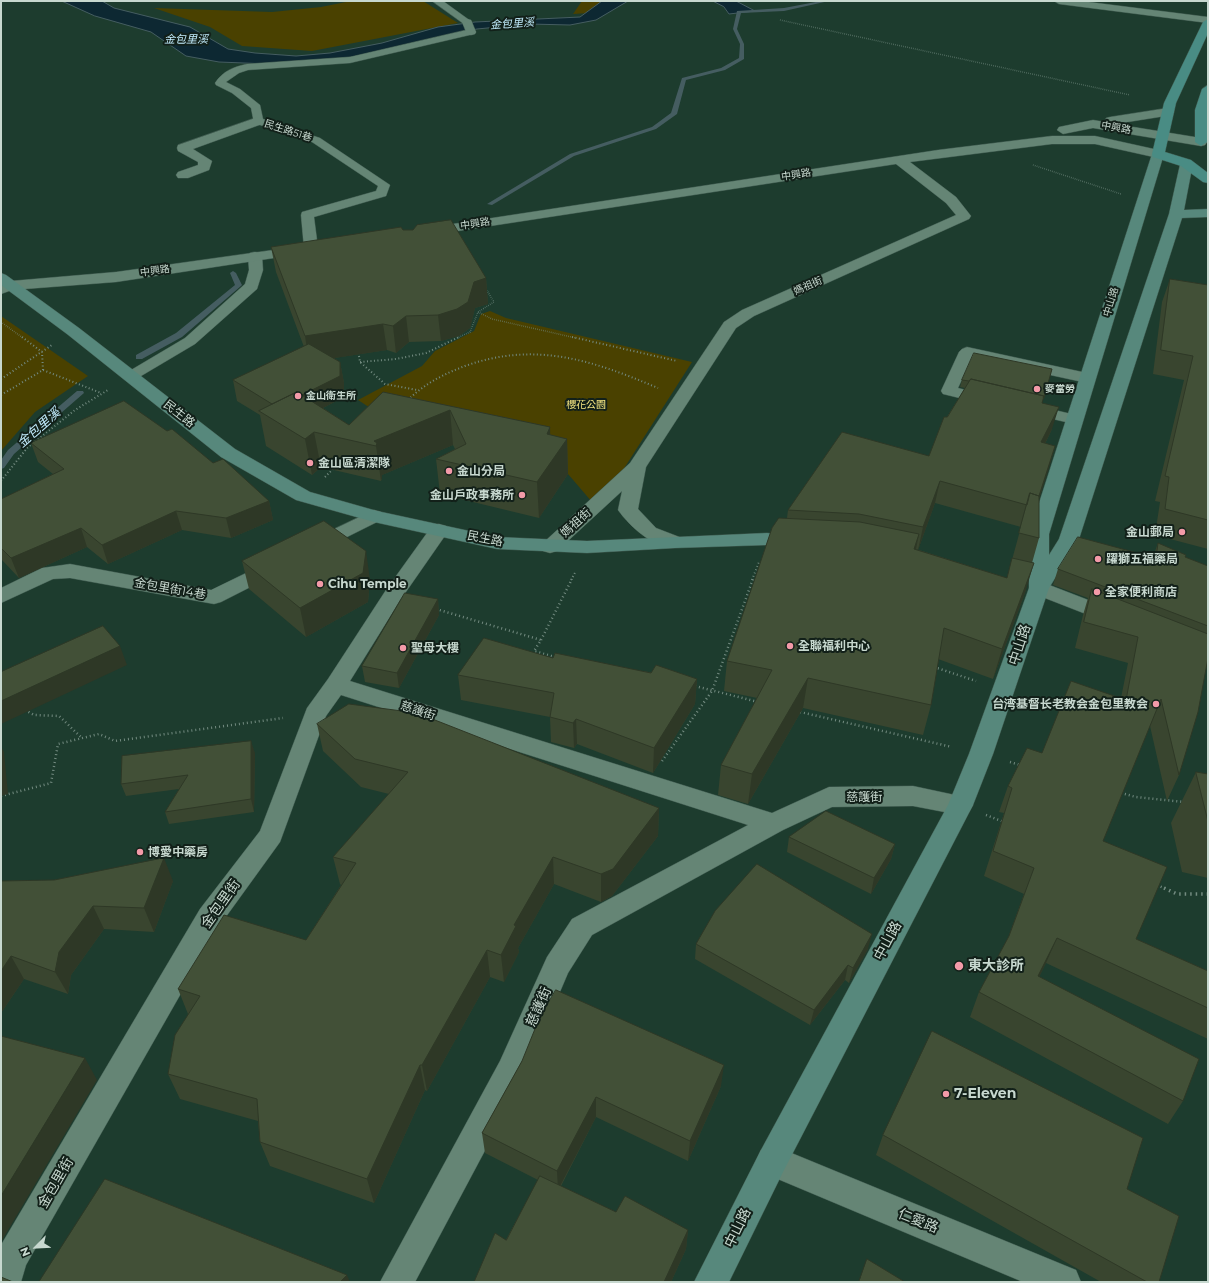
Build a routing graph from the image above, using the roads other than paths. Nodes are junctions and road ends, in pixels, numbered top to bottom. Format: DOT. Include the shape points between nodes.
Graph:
graph roads {
  1 [pos="437,1"];
  2 [pos="1059,1"];
  3 [pos="1208,21"];
  4 [pos="1208,89"];
  5 [pos="1169,107"];
  6 [pos="258,121"];
  7 [pos="1093,124"];
  8 [pos="1162,135"];
  9 [pos="1204,145"];
  10 [pos="938,154"];
  11 [pos="1158,154"];
  12 [pos="899,160"];
  13 [pos="1186,163"];
  14 [pos="183,175"];
  15 [pos="1208,179"];
  16 [pos="1208,213"];
  17 [pos="1176,214"];
  18 [pos="410,234"];
  19 [pos="327,246"];
  20 [pos="311,248"];
  21 [pos="255,256"];
  22 [pos="4,284"];
  23 [pos="131,376"];
  24 [pos="1087,378"];
  25 [pos="1074,419"];
  26 [pos="637,467"];
  27 [pos="374,516"];
  28 [pos="439,530"];
  29 [pos="675,542"];
  30 [pos="818,542"];
  31 [pos="550,547"];
  32 [pos="1031,586"];
  33 [pos="1,596"];
  34 [pos="1134,626"];
  35 [pos="336,685"];
  36 [pos="960,805"];
  37 [pos="774,823"];
  38 [pos="772,1161"];
  39 [pos="1057,1281"];
  40 [pos="4,1282"];
  41 [pos="397,1282"];
  42 [pos="711,1282"];
  1 -- 6 [label="lane, 民生路51巷" via="469,27 394,52 331,63 254,66 236,69 224,76 220,83 236,91 256,107"];
  2 -- 3 [label="lane"];
  3 -- 5 [label="main road, 中山路"];
  4 -- 9 [label="main road" via="1201,110"];
  5 -- 7 [label="street"];
  5 -- 8 [label="main road, 中山路"];
  6 -- 14 [label="street" via="183,148 205,161 204,167"];
  6 -- 20 [label="lane, 民生路51巷" via="316,140 384,185 382,193 307,215"];
  7 -- 8 [label="street, 中興路"];
  7 -- 10 [label="street, 中興路"];
  8 -- 9 [label="street, 中興路"];
  8 -- 11 [label="main road, 中山路"];
  9 -- 13 [label="main road"];
  10 -- 11 [label="street, 中興路" via="1052,140 1095,140"];
  10 -- 12 [label="street, 中興路"];
  11 -- 13 [label="main road"];
  11 -- 24 [label="street, 中山路"];
  12 -- 18 [label="street, 中興路"];
  12 -- 26 [label="street, 媽祖街" via="951,200 964,216 748,313 730,325"];
  13 -- 15 [label="main road"];
  13 -- 17 [label="street, 中山路"];
  16 -- 17 [label="street"];
  17 -- 32 [label="street, 中山路" via="1069,539"];
  19 -- 20 [label="street, 中興路"];
  20 -- 21 [label="street, 中興路"];
  21 -- 22 [label="street, 中興路" via="116,277"];
  21 -- 23 [label="lane" via="256,270 252,286 190,341"];
  22 -- 23 [label="street, 民生路" via="73,331"];
  23 -- 27 [label="street, 民生路" via="228,453 303,496"];
  24 -- 25 [label="street, 中山路"];
  24 -- 25 [label="lane" via="968,352 948,391"];
  25 -- 32 [label="street, 中山路" via="1038,534"];
  26 -- 29 [label="street, 媽祖街" via="628,510 649,532"];
  26 -- 31 [label="street, 媽祖街"];
  27 -- 28 [label="street, 民生路"];
  27 -- 33 [label="street, 金包里街14巷" via="214,597 70,571 49,573"];
  28 -- 31 [label="street, 民生路" via="497,543"];
  28 -- 35 [label="street, 金包里街" via="393,595"];
  29 -- 30 [label="street, 民生路" via="767,539"];
  29 -- 31 [label="street, 民生路"];
  32 -- 34 [label="street"];
  32 -- 36 [label="street, 中山路" via="1004,691"];
  35 -- 37 [label="street, 慈護街"];
  35 -- 40 [label="street, 金包里街" via="315,714 271,835 210,917 12,1258"];
  36 -- 37 [label="street, 慈護街" via="913,796 829,797"];
  36 -- 38 [label="street, 中山路"];
  37 -- 41 [label="street, 慈護街" via="582,927 558,966 511,1071"];
  38 -- 39 [label="street, 仁愛路"];
  38 -- 42 [label="street, 中山路"];
}
